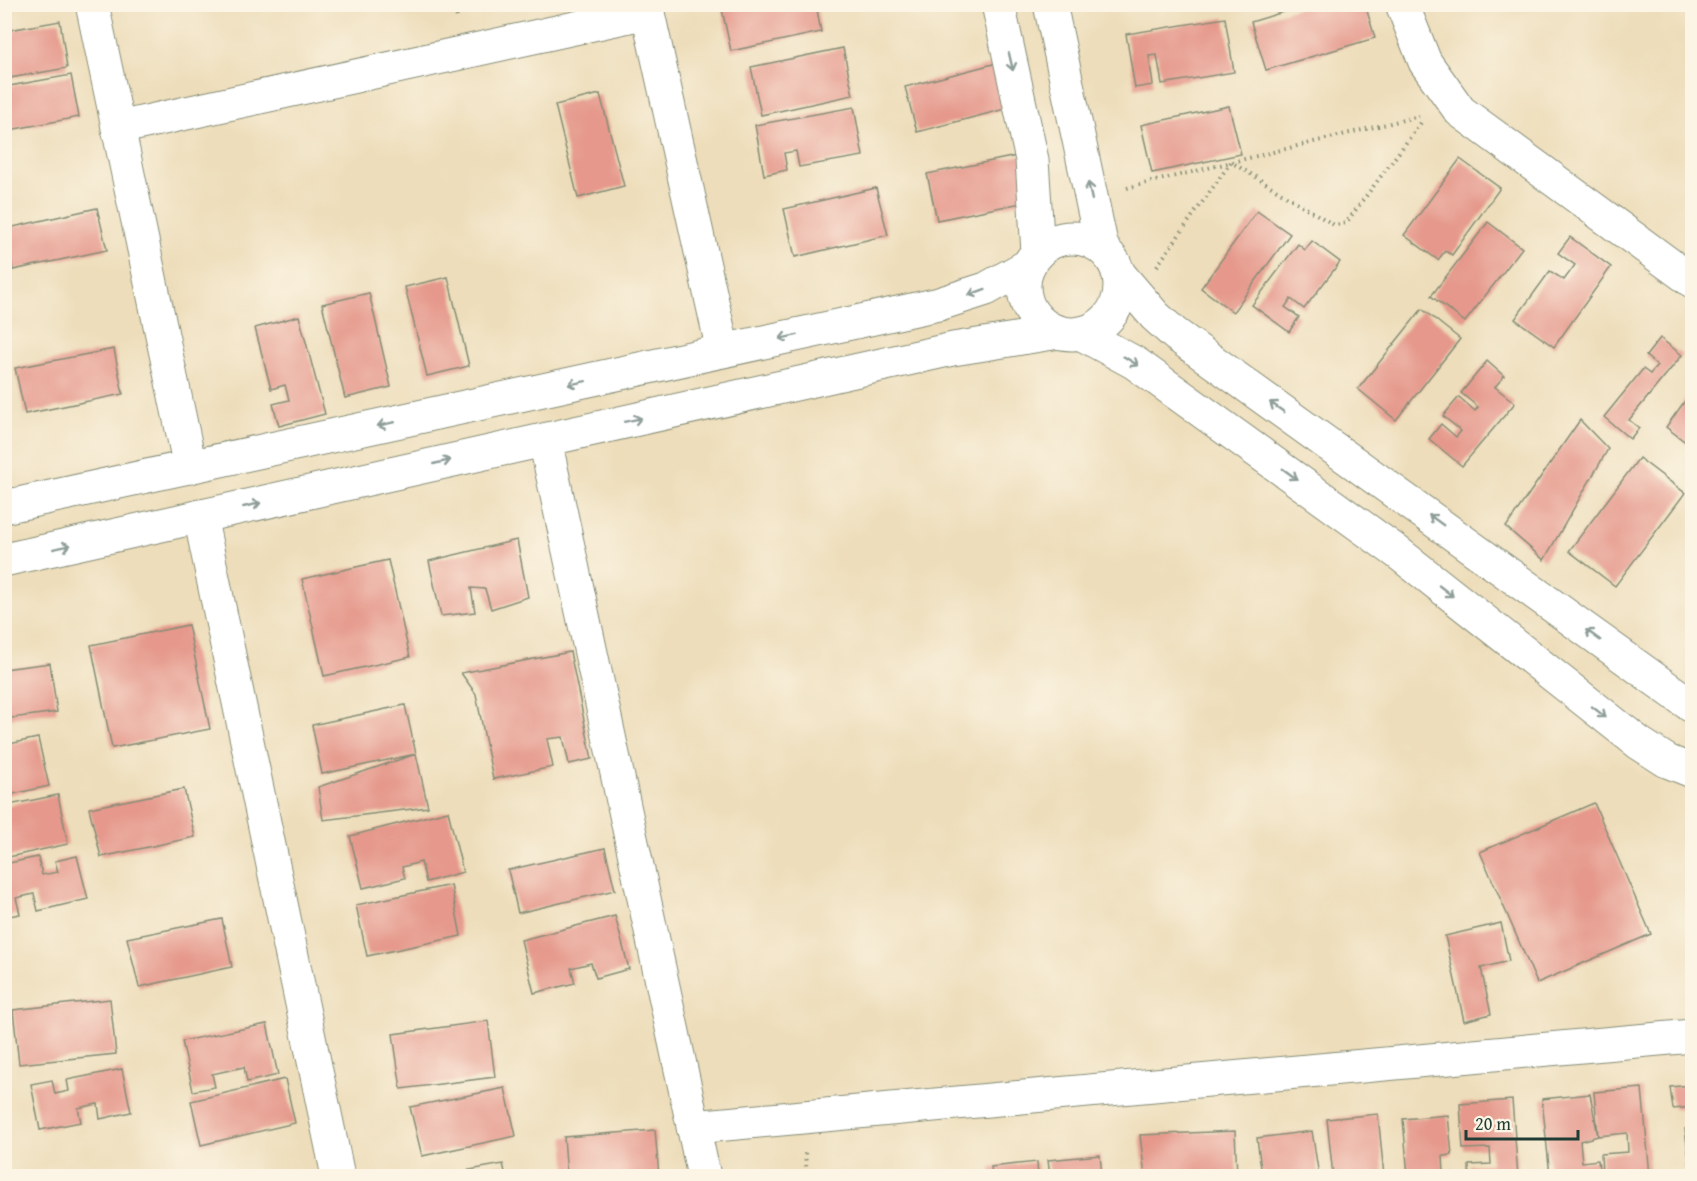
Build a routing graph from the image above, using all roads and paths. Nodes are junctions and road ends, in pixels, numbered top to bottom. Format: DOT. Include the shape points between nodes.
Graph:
graph roads {
  1 [pos="92,4"];
  2 [pos="998,4"];
  3 [pos="1050,4"];
  4 [pos="1402,4"];
  5 [pos="647,8"];
  6 [pos="118,128"];
  7 [pos="1232,162"];
  8 [pos="1091,197"];
  9 [pos="1033,259"];
  10 [pos="1119,273"];
  11 [pos="1692,281"];
  12 [pos="1070,332"];
  13 [pos="723,351"];
  14 [pos="545,440"];
  15 [pos="190,467"];
  16 [pos="4,507"];
  17 [pos="200,516"];
  18 [pos="4,560"];
  19 [pos="1692,706"];
  20 [pos="1692,771"];
  21 [pos="1692,1036"];
  22 [pos="693,1127"];
  23 [pos="338,1176"];
  24 [pos="704,1176"];
  1 -- 6 [label="street"];
  2 -- 9 [label="street, one-way" via="1032,160"];
  8 -- 3 [label="street, one-way"];
  4 -- 11 [label="street" via="1425,62 1460,111"];
  5 -- 6 [label="street"];
  5 -- 13 [label="street"];
  6 -- 15 [label="street"];
  7 -- 7 [label="path" via="1334,225 1340,225 1346,223 1428,114"];
  7 -- 8 [label="path"];
  7 -- 10 [label="path"];
  8 -- 10 [label="street"];
  9 -- 10 [label="street" via="1048,244 1076,238"];
  9 -- 12 [label="street" via="1024,281 1032,313 1044,324"];
  9 -- 13 [label="street, one-way" via="1008,278 963,297"];
  10 -- 12 [label="street" via="1120,288 1113,312 1104,322"];
  19 -- 10 [label="street, one-way" via="1197,350 1155,316"];
  14 -- 12 [label="street, one-way" via="953,349"];
  12 -- 20 [label="street, one-way" via="1135,363 1388,545 1639,743"];
  13 -- 15 [label="street, one-way"];
  17 -- 14 [label="street, one-way"];
  14 -- 22 [label="street"];
  15 -- 16 [label="street"];
  18 -- 17 [label="street, one-way"];
  17 -- 23 [label="street"];
  21 -- 22 [label="street"];
  22 -- 24 [label="street"];
}
